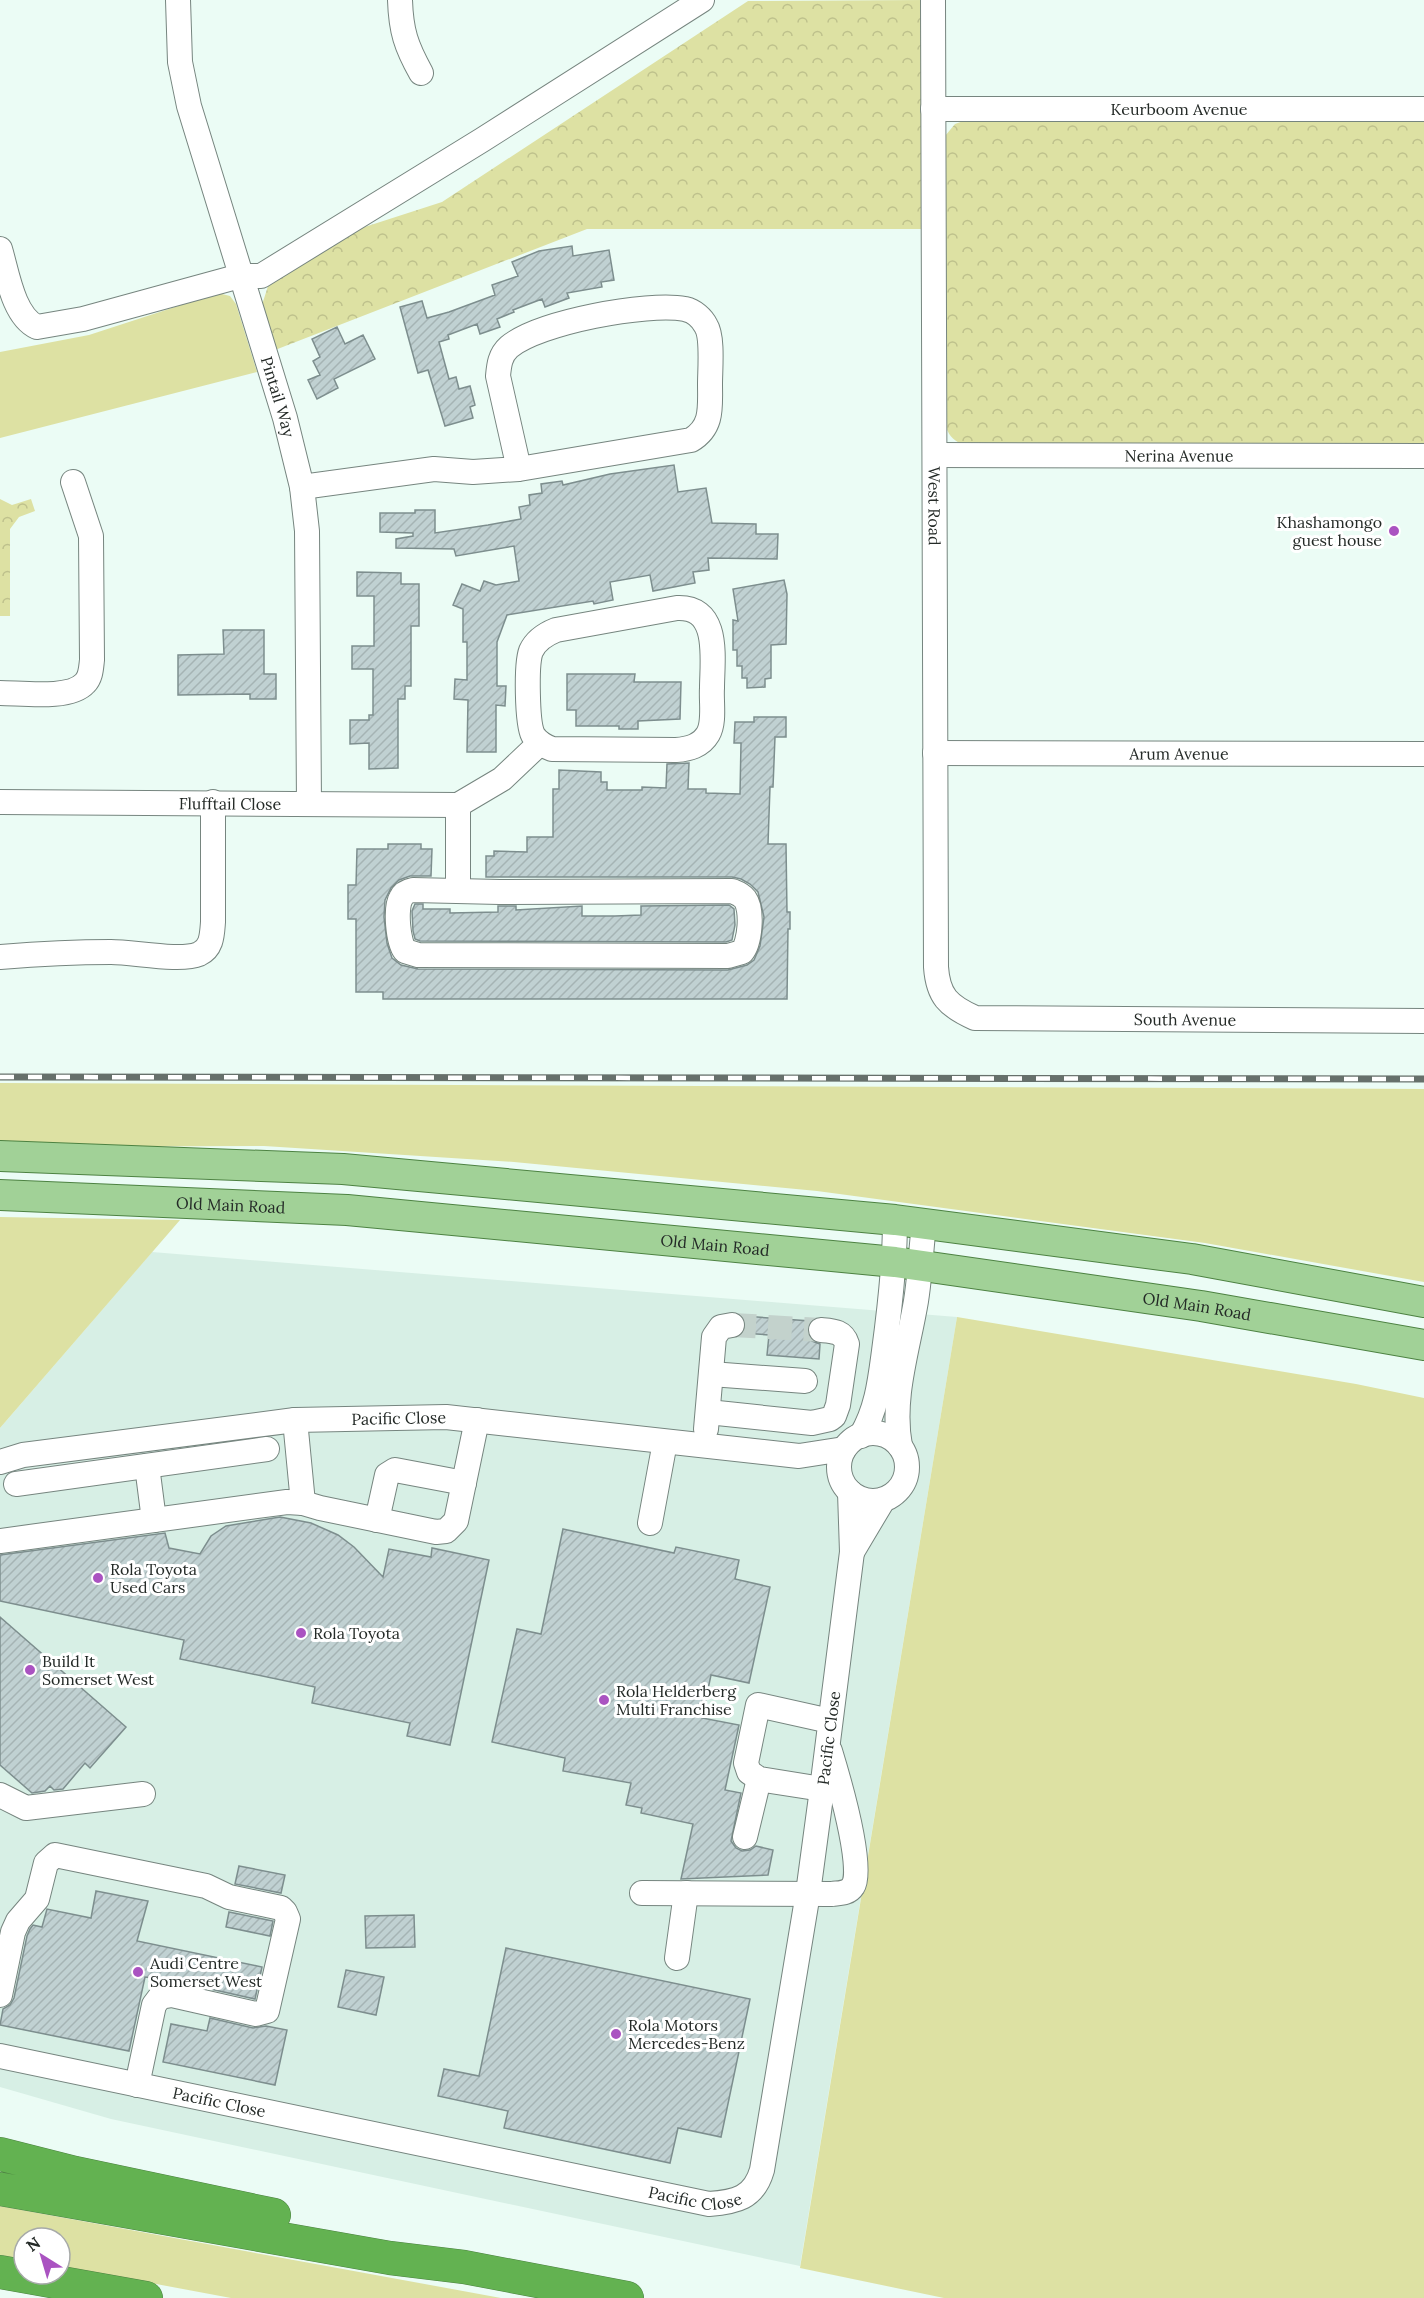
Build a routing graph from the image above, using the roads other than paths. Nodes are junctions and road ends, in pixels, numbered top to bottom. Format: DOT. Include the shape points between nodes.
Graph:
graph roads {
  1 [pos="178,0"];
  2 [pos="400,0"];
  3 [pos="702,0"];
  4 [pos="933,0"];
  5 [pos="421,73"];
  6 [pos="933,109"];
  7 [pos="1424,109"];
  8 [pos="1,258"];
  9 [pos="240,276"];
  10 [pos="935,455"];
  11 [pos="1424,456"];
  12 [pos="519,469"];
  13 [pos="73,482"];
  14 [pos="302,487"];
  15 [pos="0,693"];
  16 [pos="540,743"];
  17 [pos="935,753"];
  18 [pos="1424,754"];
  19 [pos="0,802"];
  20 [pos="213,802"];
  21 [pos="309,804"];
  22 [pos="458,805"];
  23 [pos="458,890"];
  24 [pos="0,957"];
  25 [pos="951,1005"];
  26 [pos="1424,1021"];
  27 [pos="0,1156"];
  28 [pos="0,1195"];
  29 [pos="910,1222"];
  30 [pos="907,1263"];
  31 [pos="1424,1302"];
  32 [pos="732,1325"];
  33 [pos="821,1330"];
  34 [pos="1424,1345"];
  35 [pos="711,1374"];
  36 [pos="805,1381"];
  37 [pos="708,1412"];
  38 [pos="295,1420"];
  39 [pos="477,1420"];
  40 [pos="665,1442"];
  41 [pos="853,1443"];
  42 [pos="704,1446"];
  43 [pos="900,1446"];
  44 [pos="267,1449"];
  45 [pos="799,1456"];
  46 [pos="0,1462"];
  47 [pos="147,1466"];
  48 [pos="16,1484"];
  49 [pos="464,1484"];
  50 [pos="845,1486"];
  51 [pos="883,1500"];
  52 [pos="303,1503"];
  53 [pos="154,1520"];
  54 [pos="377,1520"];
  55 [pos="650,1523"];
  56 [pos="0,1541"];
  57 [pos="852,1552"];
  58 [pos="829,1732"];
  59 [pos="759,1779"];
  60 [pos="822,1789"];
  61 [pos="142,1794"];
  62 [pos="0,1795"];
  63 [pos="745,1837"];
  64 [pos="642,1893"];
  65 [pos="686,1893"];
  66 [pos="808,1893"];
  67 [pos="677,1958"];
  68 [pos="0,1995"];
  69 [pos="0,2056"];
  70 [pos="137,2085"];
  71 [pos="0,2154"];
  72 [pos="0,2189"];
  73 [pos="464,2267"];
  74 [pos="0,2272"];
  75 [pos="146,2298"];
  76 [pos="627,2298"];
  1 -- 9 [label="street, Pintail Way" via="180,62 189,106"];
  2 -- 5 [label="street" via="402,33"];
  3 -- 9 [label="street" via="261,276"];
  4 -- 6 [label="street, West Road"];
  6 -- 7 [label="street, Keurboom Avenue"];
  6 -- 10 [label="street, West Road"];
  8 -- 9 [label="street" via="19,309 37,327 83,319"];
  9 -- 14 [label="street, Pintail Way" via="285,418"];
  10 -- 11 [label="street, Nerina Avenue"];
  10 -- 17 [label="street, West Road"];
  12 -- 12 [label="street" via="679,443 698,436 710,416 706,325 685,309 631,310 539,332 509,347 500,361 498,376"];
  12 -- 14 [label="street" via="434,469"];
  13 -- 15 [label="street" via="89,526 92,549 89,678 70,692"];
  14 -- 21 [label="street, Pintail Way" via="307,531"];
  16 -- 16 [label="street" via="530,725 529,662 536,642 546,634 677,608 694,610 702,616 711,632 712,645 711,726 702,742 676,750 552,749"];
  16 -- 22 [label="street" via="502,779"];
  17 -- 18 [label="street, Arum Avenue"];
  17 -- 25 [label="street, West Road" via="937,983"];
  19 -- 20 [label="street, Flufftail Close"];
  20 -- 21 [label="street, Flufftail Close"];
  20 -- 24 [label="street" via="212,938 201,953 179,957 113,952"];
  21 -- 22 [label="street, Flufftail Close"];
  22 -- 23 [label="street"];
  23 -- 23 [label="street" via="732,891 747,903 748,943 742,952 728,956 418,955 405,951 399,939 401,897 413,890"];
  25 -- 26 [label="street, South Avenue" via="975,1018"];
  27 -- 29 [label="main road" via="343,1169"];
  28 -- 30 [label="main road, Old Main Road" via="347,1210"];
  29 -- 30 [label="street"];
  29 -- 31 [label="main road" via="1192,1259"];
  30 -- 34 [label="main road, Old Main Road" via="1201,1306"];
  30 -- 41 [label="street" via="892,1295 877,1400"];
  30 -- 43 [label="street" via="916,1301 897,1407"];
  32 -- 35 [label="street" via="715,1333"];
  33 -- 37 [label="street" via="839,1333 847,1344 838,1405 830,1419 812,1423"];
  35 -- 36 [label="street"];
  35 -- 37 [label="street"];
  37 -- 42 [label="street"];
  38 -- 39 [label="street, Pacific Close" via="446,1416"];
  38 -- 46 [label="street, Pacific Close" via="23,1455"];
  38 -- 52 [label="street"];
  39 -- 40 [label="street, Pacific Close"];
  39 -- 49 [label="street"];
  40 -- 42 [label="street, Pacific Close"];
  40 -- 55 [label="street"];
  41 -- 43 [label="street" via="873,1434 885,1436"];
  41 -- 45 [label="street"];
  41 -- 50 [label="street" via="839,1465"];
  42 -- 45 [label="street, Pacific Close"];
  43 -- 51 [label="street" via="907,1463 904,1480 894,1495"];
  44 -- 47 [label="street"];
  45 -- 50 [label="street"];
  47 -- 48 [label="street"];
  47 -- 53 [label="street"];
  49 -- 54 [label="street" via="456,1521 446,1532"];
  49 -- 54 [label="street" via="395,1470 387,1475"];
  50 -- 51 [label="street" via="865,1500"];
  50 -- 57 [label="street"];
  51 -- 57 [label="street"];
  52 -- 53 [label="street"];
  52 -- 54 [label="street"];
  53 -- 56 [label="street"];
  57 -- 58 [label="street, Pacific Close"];
  58 -- 59 [label="street" via="758,1705 746,1763 749,1772"];
  58 -- 60 [label="street, Pacific Close"];
  58 -- 66 [label="street" via="856,1878 854,1886 845,1892"];
  59 -- 60 [label="street"];
  59 -- 63 [label="street"];
  60 -- 66 [label="street, Pacific Close"];
  61 -- 62 [label="street" via="26,1808"];
  64 -- 65 [label="street"];
  65 -- 66 [label="street"];
  65 -- 67 [label="street"];
  66 -- 70 [label="street, Pacific Close" via="762,2170 751,2191 728,2203 710,2204"];
  68 -- 70 [label="street" via="15,1926 37,1899 48,1859 55,1855 206,1886 229,1897 285,1911 288,1919 269,2008 256,2014 172,1995 160,1997 154,2005"];
  69 -- 70 [label="street, Pacific Close"];
  71 -- 73 [label="highway" via="376,2236"];
  72 -- 73 [label="highway" via="390,2258"];
  73 -- 76 [label="highway"];
  74 -- 75 [label="highway"];
}
